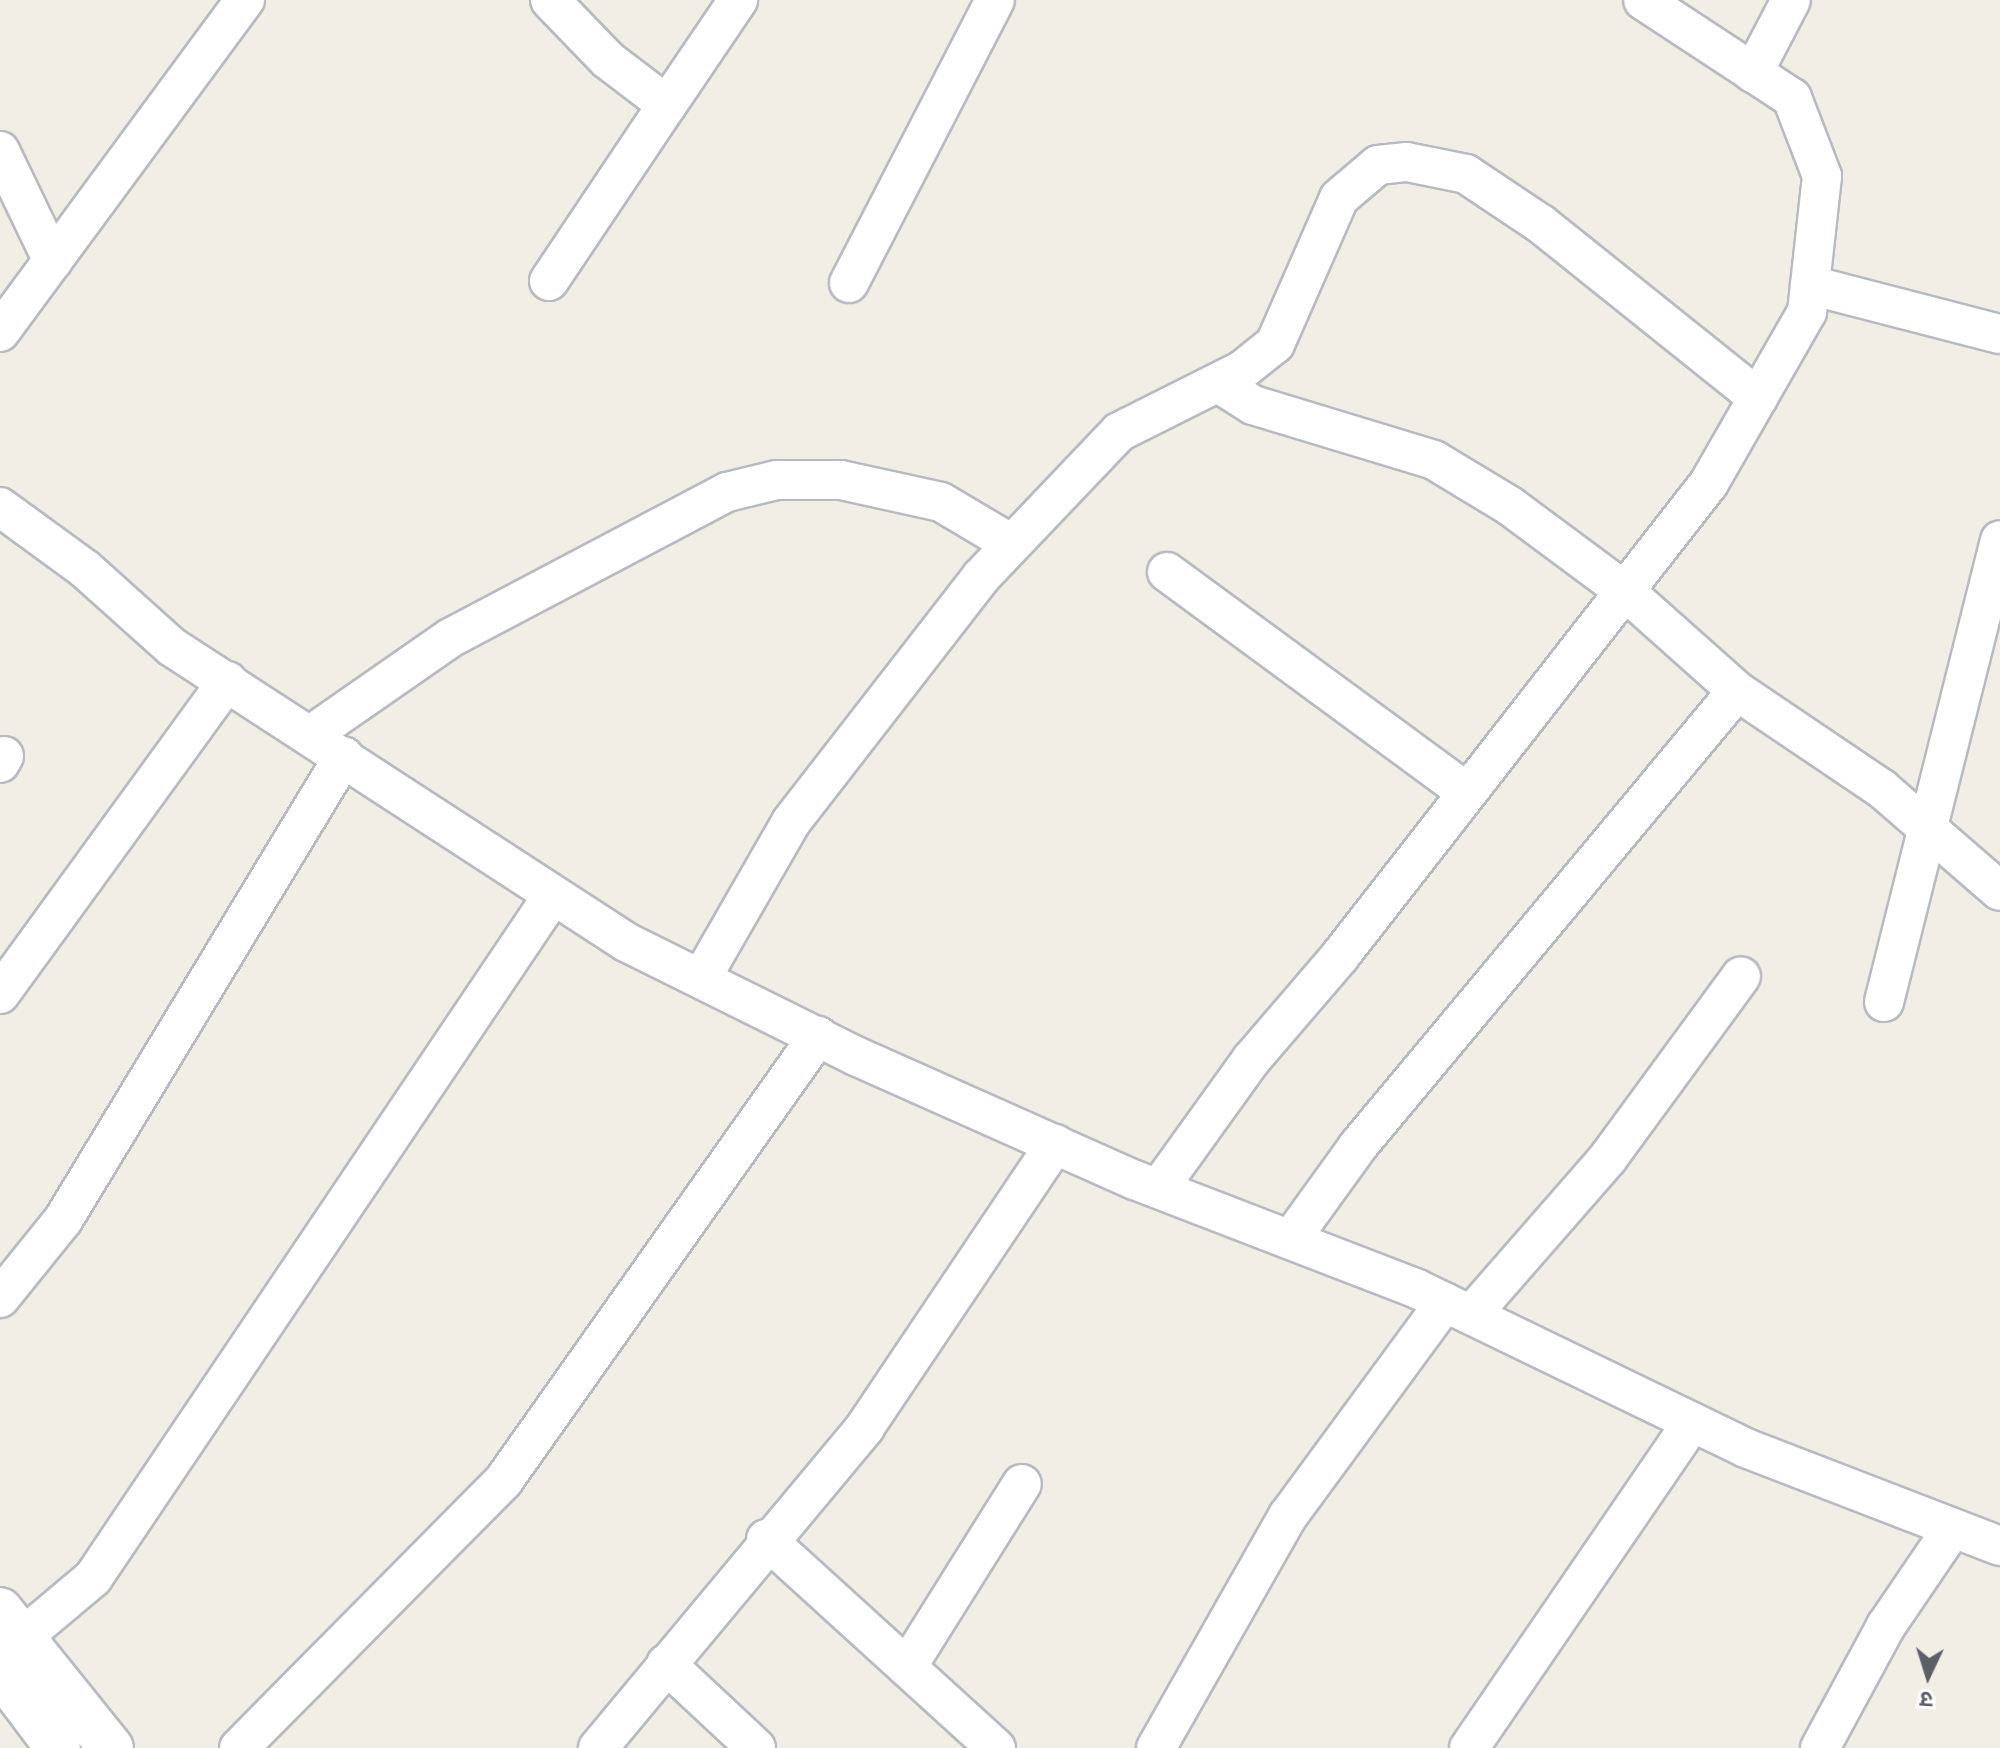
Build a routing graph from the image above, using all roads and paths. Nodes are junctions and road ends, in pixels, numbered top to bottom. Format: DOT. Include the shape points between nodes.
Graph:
graph roads {
  1 [pos="245,0"];
  2 [pos="550,0"];
  3 [pos="738,0"];
  4 [pos="995,0"];
  5 [pos="1643,0"];
  6 [pos="1791,0"];
  7 [pos="1753,73"];
  8 [pos="667,105"];
  9 [pos="0,151"];
  10 [pos="53,261"];
  11 [pos="549,281"];
  12 [pos="849,283"];
  13 [pos="1810,285"];
  14 [pos="0,332"];
  15 [pos="2000,334"];
  16 [pos="1218,383"];
  17 [pos="1758,398"];
  18 [pos="0,507"];
  19 [pos="2000,540"];
  20 [pos="1010,543"];
  21 [pos="1167,572"];
  22 [pos="1626,592"];
  23 [pos="227,681"];
  24 [pos="1737,691"];
  25 [pos="312,734"];
  26 [pos="344,756"];
  27 [pos="1464,790"];
  28 [pos="1926,828"];
  29 [pos="2000,891"];
  30 [pos="553,895"];
  31 [pos="1741,976"];
  32 [pos="702,977"];
  33 [pos="0,994"];
  34 [pos="1884,1002"];
  35 [pos="818,1036"];
  36 [pos="1055,1144"];
  37 [pos="1159,1188"];
  38 [pos="1291,1239"];
  39 [pos="0,1298"];
  40 [pos="1458,1308"];
  41 [pos="1692,1422"];
  42 [pos="1022,1484"];
  43 [pos="1952,1529"];
  44 [pos="766,1539"];
  45 [pos="2000,1546"];
  46 [pos="6,1644"];
  47 [pos="666,1664"];
  48 [pos="907,1667"];
  49 [pos="58,1748"];
  50 [pos="111,1748"];
  51 [pos="239,1748"];
  52 [pos="598,1748"];
  53 [pos="756,1748"];
  54 [pos="996,1748"];
  55 [pos="1156,1748"];
  56 [pos="1469,1748"];
  57 [pos="1820,1748"];
  1 -- 10 [label="street"];
  2 -- 8 [label="street" via="608,60"];
  3 -- 8 [label="street"];
  4 -- 12 [label="street"];
  5 -- 7 [label="street"];
  6 -- 7 [label="street"];
  7 -- 13 [label="street" via="1792,98 1822,176"];
  8 -- 11 [label="street"];
  9 -- 10 [label="street"];
  10 -- 14 [label="street"];
  13 -- 15 [label="street"];
  13 -- 17 [label="street" via="1807,312"];
  16 -- 17 [label="street" via="1275,344 1339,198 1355,179 1407,162 1466,174 1541,224"];
  16 -- 20 [label="street" via="1119,432"];
  16 -- 22 [label="street" via="1253,405 1434,460"];
  17 -- 22 [label="street" via="1709,483"];
  18 -- 23 [label="street" via="85,569 172,647"];
  19 -- 28 [label="street"];
  20 -- 25 [label="street" via="941,502 841,480 777,480 727,492 450,638"];
  20 -- 32 [label="street" via="791,822"];
  21 -- 27 [label="street"];
  22 -- 24 [label="street"];
  22 -- 27 [label="street"];
  23 -- 25 [label="street"];
  23 -- 33 [label="street"];
  24 -- 28 [label="street" via="1881,788"];
  24 -- 38 [label="street" via="1358,1146"];
  25 -- 26 [label="street"];
  26 -- 30 [label="street"];
  26 -- 39 [label="street" via="63,1220"];
  27 -- 37 [label="street" via="1340,956 1251,1060"];
  28 -- 29 [label="street"];
  28 -- 34 [label="street"];
  30 -- 32 [label="street"];
  30 -- 46 [label="street" via="93,1578"];
  31 -- 40 [label="street" via="1608,1158"];
  32 -- 35 [label="street"];
  35 -- 36 [label="street"];
  35 -- 51 [label="street" via="504,1480"];
  36 -- 37 [label="street"];
  36 -- 44 [label="street" via="865,1427"];
  37 -- 38 [label="street"];
  38 -- 40 [label="street"];
  40 -- 41 [label="street"];
  40 -- 55 [label="street" via="1288,1516"];
  41 -- 43 [label="street"];
  41 -- 56 [label="street"];
  42 -- 48 [label="street"];
  43 -- 45 [label="street"];
  43 -- 57 [label="street" via="1886,1626"];
  44 -- 47 [label="street"];
  44 -- 48 [label="street"];
  46 -- 49 [label="street"];
  46 -- 50 [label="street"];
  47 -- 52 [label="street"];
  47 -- 53 [label="street"];
  48 -- 54 [label="street"];
}
